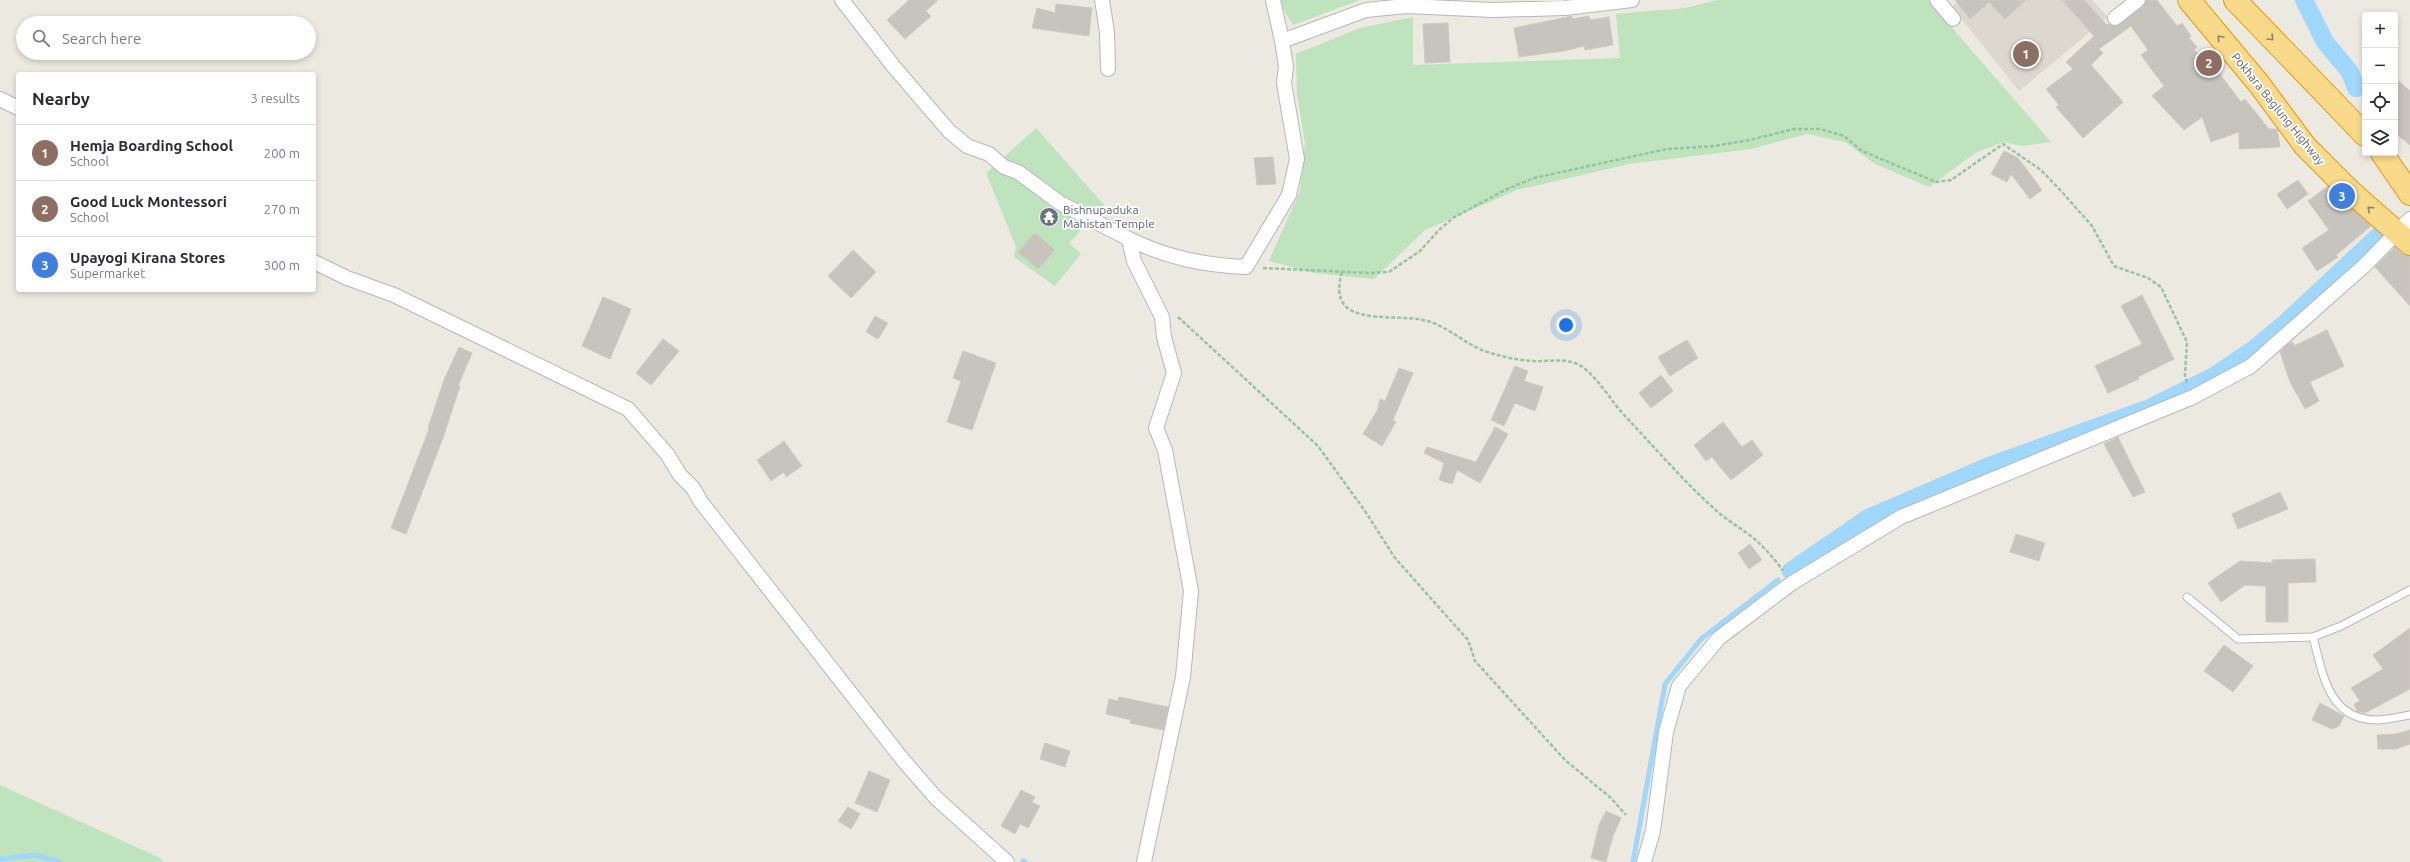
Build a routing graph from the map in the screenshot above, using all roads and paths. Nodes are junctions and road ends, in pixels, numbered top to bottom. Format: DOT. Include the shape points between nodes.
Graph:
graph roads {
  1 [pos="842,0"];
  2 [pos="1102,0"];
  3 [pos="1273,0"];
  4 [pos="1632,0"];
  5 [pos="1937,0"];
  6 [pos="2138,0"];
  7 [pos="2188,0"];
  8 [pos="2235,0"];
  9 [pos="2115,18"];
  10 [pos="1953,20"];
  11 [pos="1282,42"];
  12 [pos="1108,69"];
  13 [pos="0,99"];
  14 [pos="16,107"];
  15 [pos="2362,132"];
  16 [pos="2384,156"];
  17 [pos="2410,194"];
  18 [pos="2405,232"];
  19 [pos="1129,240"];
  20 [pos="316,263"];
  21 [pos="1246,267"];
  22 [pos="1342,272"];
  23 [pos="1155,303"];
  24 [pos="2193,397"];
  25 [pos="1792,583"];
  26 [pos="2410,590"];
  27 [pos="2187,597"];
  28 [pos="2314,637"];
  29 [pos="2410,715"];
  30 [pos="1626,816"];
  31 [pos="1007,862"];
  32 [pos="1144,862"];
  33 [pos="1644,862"];
  1 -- 19 [label="street" via="894,67 950,131 967,146 989,154 1004,167 1018,172 1060,203"];
  2 -- 12 [label="street" via="1107,32"];
  3 -- 11 [label="street"];
  4 -- 11 [label="street" via="1552,8 1494,10 1406,6 1366,10"];
  5 -- 10 [label="street"];
  6 -- 9 [label="street"];
  18 -- 7 [label="highway, Pokhara Baglung Highway, one-way" via="2350,191 2305,146 2259,84"];
  8 -- 15 [label="highway, one-way"];
  11 -- 21 [label="street" via="1286,66 1284,83 1297,159 1289,195"];
  13 -- 14 [label="street"];
  16 -- 17 [label="highway"];
  18 -- 24 [label="street" via="2251,366"];
  19 -- 21 [label="street" via="1169,255 1207,265"];
  19 -- 23 [label="street" via="1134,261"];
  20 -- 31 [label="street" via="346,278 394,295 628,409 667,454 680,475 693,488 701,502 903,760 936,798"];
  21 -- 22 [label="path"];
  22 -- 24 [label="path" via="1389,272 1420,251 1453,218 1507,188 1534,178 1668,149 1714,146 1793,129 1820,129 1844,136 1862,151 1936,182 1951,180 2003,144 2041,170 2062,192 2092,226 2114,266 2148,278 2161,287 2187,342 2185,375"];
  22 -- 25 [label="path" via="1337,288 1339,297 1343,305 1360,315 1425,320 1481,350 1533,361 1558,360 1586,368 1617,408 1719,513 1763,546"];
  23 -- 30 [label="path" via="1180,318 1318,446 1395,558 1468,640 1474,661 1565,760 1611,798"];
  23 -- 32 [label="street" via="1162,317 1164,337 1174,373 1156,428 1165,450 1191,591 1183,676"];
  24 -- 25 [label="street" via="1901,517"];
  25 -- 33 [label="street" via="1720,638 1679,686 1666,732 1653,830"];
  26 -- 28 [label="lane"];
  27 -- 28 [label="lane" via="2238,640"];
  28 -- 29 [label="lane" via="2323,675 2333,700 2358,718 2377,720"];
}
